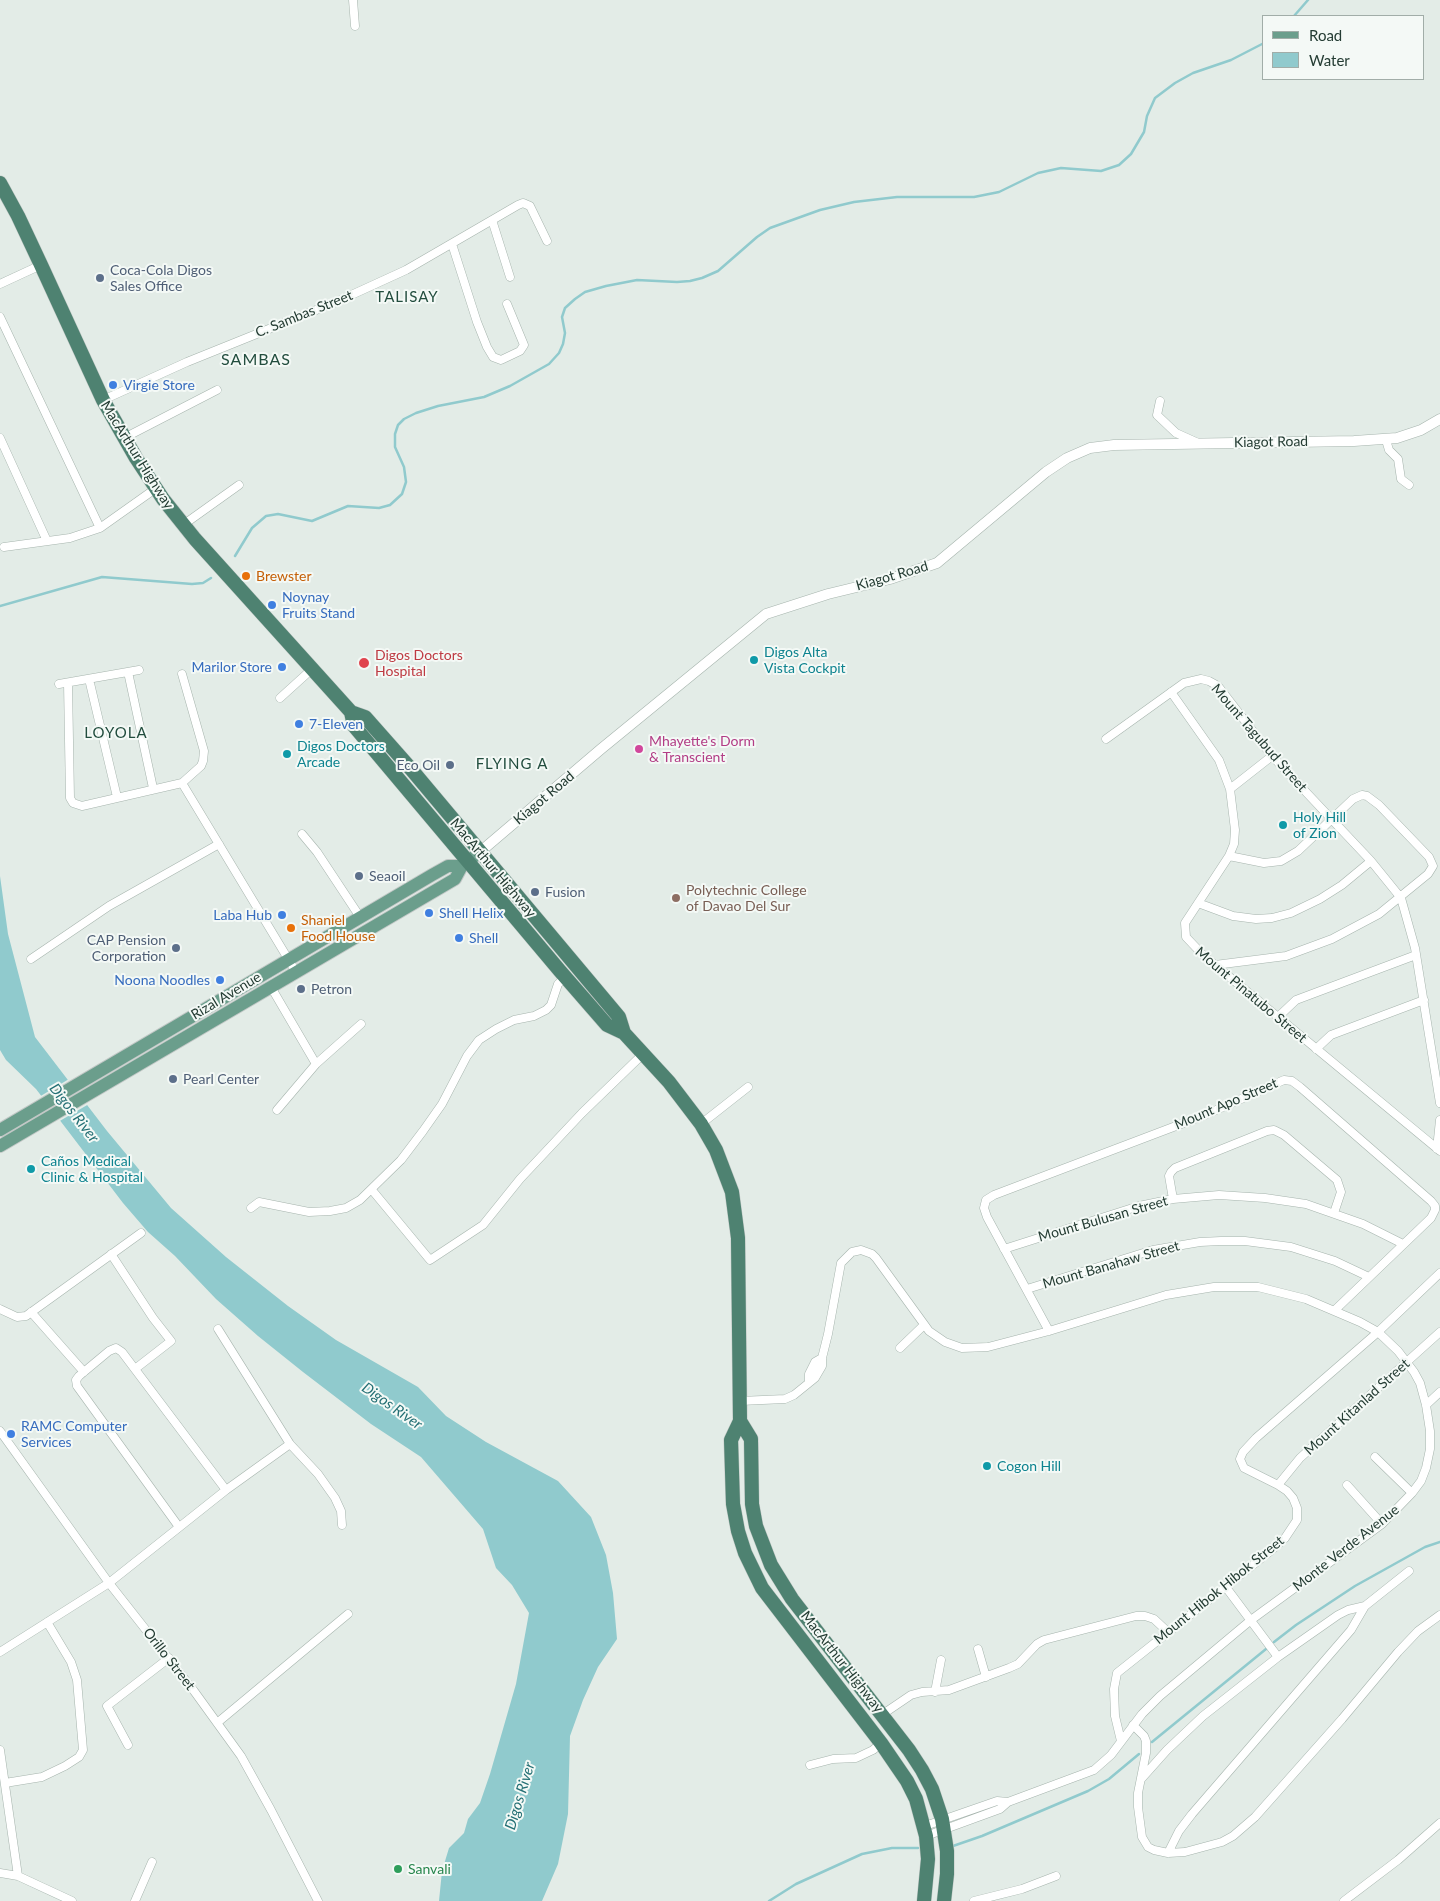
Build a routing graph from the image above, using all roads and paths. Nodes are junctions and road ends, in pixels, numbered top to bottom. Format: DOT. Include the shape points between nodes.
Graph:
graph roads {
  1 [pos="353,0"];
  2 [pos="355,26"];
  3 [pos="0,183"];
  4 [pos="492,220"];
  5 [pos="548,242"];
  6 [pos="452,244"];
  7 [pos="41,265"];
  8 [pos="510,277"];
  9 [pos="0,284"];
  10 [pos="507,304"];
  11 [pos="0,317"];
  12 [pos="217,390"];
  13 [pos="103,400"];
  14 [pos="1160,401"];
  15 [pos="1440,419"];
  16 [pos="0,438"];
  17 [pos="124,438"];
  18 [pos="1386,440"];
  19 [pos="1200,444"];
  20 [pos="239,485"];
  21 [pos="1409,485"];
  22 [pos="155,489"];
  23 [pos="183,525"];
  24 [pos="100,528"];
  25 [pos="47,541"];
  26 [pos="4,547"];
  27 [pos="312,669"];
  28 [pos="139,670"];
  29 [pos="128,672"];
  30 [pos="182,674"];
  31 [pos="89,679"];
  32 [pos="1171,692"];
  33 [pos="280,698"];
  34 [pos="1106,739"];
  35 [pos="1272,756"];
  36 [pos="182,783"];
  37 [pos="153,788"];
  38 [pos="1230,789"];
  39 [pos="117,797"];
  40 [pos="1331,819"];
  41 [pos="302,834"];
  42 [pos="219,844"];
  43 [pos="1229,856"];
  44 [pos="470,859"];
  45 [pos="1371,862"];
  46 [pos="1401,898"];
  47 [pos="1198,903"];
  48 [pos="360,917"];
  49 [pos="1416,955"];
  50 [pos="31,959"];
  51 [pos="289,959"];
  52 [pos="1215,965"];
  53 [pos="576,968"];
  54 [pos="296,972"];
  55 [pos="566,977"];
  56 [pos="271,986"];
  57 [pos="1424,1000"];
  58 [pos="1278,1017"];
  59 [pos="361,1024"];
  60 [pos="624,1033"];
  61 [pos="1316,1049"];
  62 [pos="643,1054"];
  63 [pos="316,1064"];
  64 [pos="748,1087"];
  65 [pos="62,1093"];
  66 [pos="1440,1103"];
  67 [pos="68,1106"];
  68 [pos="277,1110"];
  69 [pos="1440,1120"];
  70 [pos="701,1124"];
  71 [pos="0,1130"];
  72 [pos="0,1146"];
  73 [pos="1438,1150"];
  74 [pos="372,1190"];
  75 [pos="1173,1199"];
  76 [pos="251,1208"];
  77 [pos="1334,1213"];
  78 [pos="141,1234"];
  79 [pos="1403,1244"];
  80 [pos="1004,1249"];
  81 [pos="111,1254"];
  82 [pos="1440,1273"];
  83 [pos="1369,1277"];
  84 [pos="1027,1289"];
  85 [pos="0,1309"];
  86 [pos="1335,1310"];
  87 [pos="31,1312"];
  88 [pos="924,1325"];
  89 [pos="218,1328"];
  90 [pos="1049,1331"];
  91 [pos="1378,1332"];
  92 [pos="1440,1332"];
  93 [pos="900,1348"];
  94 [pos="1407,1362"];
  95 [pos="135,1369"];
  96 [pos="84,1372"];
  97 [pos="1440,1392"];
  98 [pos="740,1401"];
  99 [pos="1426,1405"];
  100 [pos="740,1421"];
  101 [pos="0,1431"];
  102 [pos="6,1440"];
  103 [pos="290,1444"];
  104 [pos="0,1446"];
  105 [pos="1375,1457"];
  106 [pos="1278,1485"];
  107 [pos="1347,1485"];
  108 [pos="226,1490"];
  109 [pos="1412,1493"];
  110 [pos="1382,1524"];
  111 [pos="342,1526"];
  112 [pos="179,1528"];
  113 [pos="1409,1571"];
  114 [pos="109,1583"];
  115 [pos="1225,1586"];
  116 [pos="1365,1606"];
  117 [pos="348,1614"];
  118 [pos="1440,1615"];
  119 [pos="1251,1620"];
  120 [pos="47,1622"];
  121 [pos="1168,1632"];
  122 [pos="978,1649"];
  123 [pos="0,1652"];
  124 [pos="169,1658"];
  125 [pos="1278,1658"];
  126 [pos="941,1660"];
  127 [pos="986,1677"];
  128 [pos="935,1692"];
  129 [pos="882,1714"];
  130 [pos="217,1722"];
  131 [pos="1133,1726"];
  132 [pos="1121,1742"];
  133 [pos="881,1743"];
  134 [pos="128,1745"];
  135 [pos="0,1750"];
  136 [pos="810,1765"];
  137 [pos="1142,1778"];
  138 [pos="3,1781"];
  139 [pos="1440,1823"];
  140 [pos="943,1824"];
  141 [pos="926,1831"];
  142 [pos="1168,1852"];
  143 [pos="152,1862"];
  144 [pos="0,1873"];
  145 [pos="18,1876"];
  146 [pos="1056,1876"];
  147 [pos="72,1901"];
  148 [pos="135,1901"];
  149 [pos="318,1901"];
  150 [pos="924,1901"];
  151 [pos="944,1901"];
  152 [pos="974,1901"];
  153 [pos="1344,1901"];
  1 -- 2 [label="street"];
  3 -- 7 [label="highway, MacArthur Highway"];
  4 -- 5 [label="street, C. Sambas Street" via="518,205 526,204"];
  4 -- 6 [label="street, C. Sambas Street"];
  4 -- 8 [label="street"];
  6 -- 10 [label="street" via="477,322 493,357 500,360 520,351 524,345"];
  6 -- 13 [label="street, C. Sambas Street" via="368,288"];
  7 -- 9 [label="street"];
  7 -- 13 [label="highway, MacArthur Highway"];
  11 -- 24 [label="street"];
  12 -- 17 [label="street"];
  13 -- 17 [label="highway, MacArthur Highway"];
  14 -- 19 [label="street" via="1157,415 1176,433"];
  15 -- 18 [label="street, Kiagot Road" via="1407,436"];
  16 -- 25 [label="street"];
  17 -- 22 [label="highway, MacArthur Highway"];
  18 -- 19 [label="street, Kiagot Road"];
  18 -- 21 [label="street" via="1389,450 1398,459 1401,479"];
  19 -- 44 [label="street, Kiagot Road" via="1090,448 1046,472 937,563 890,580 828,594 766,614"];
  20 -- 23 [label="street"];
  22 -- 23 [label="highway, MacArthur Highway"];
  22 -- 24 [label="street"];
  23 -- 27 [label="highway, MacArthur Highway"];
  24 -- 25 [label="street" via="70,538"];
  25 -- 26 [label="street"];
  27 -- 33 [label="street"];
  27 -- 44 [label="highway, MacArthur Highway" via="351,712 354,726"];
  28 -- 29 [label="street"];
  29 -- 31 [label="street"];
  29 -- 37 [label="street"];
  30 -- 36 [label="street" via="204,754 201,766"];
  31 -- 39 [label="street"];
  31 -- 39 [label="street" via="64,684 71,800 82,806"];
  32 -- 34 [label="street, Mount Tagubud Street"];
  32 -- 35 [label="street, Mount Tagubud Street" via="1184,683 1201,679 1218,686"];
  32 -- 38 [label="street, Mount Pinatubo Street" via="1210,745"];
  35 -- 38 [label="street"];
  35 -- 40 [label="street, Mount Tagubud Street"];
  36 -- 37 [label="street"];
  36 -- 42 [label="street"];
  37 -- 39 [label="street"];
  38 -- 43 [label="street, Mount Pinatubo Street" via="1235,838"];
  40 -- 43 [label="street" via="1298,851 1281,861 1264,864"];
  40 -- 45 [label="street, Mount Tagubud Street"];
  40 -- 46 [label="street" via="1353,799 1367,796 1429,856 1433,866 1428,874"];
  41 -- 48 [label="street"];
  42 -- 50 [label="street" via="110,906"];
  42 -- 51 [label="street"];
  43 -- 47 [label="street, Mount Pinatubo Street"];
  44 -- 48 [label="main road, Rizal Avenue" via="448,866"];
  44 -- 53 [label="highway, MacArthur Highway"];
  44 -- 54 [label="main road, Rizal Avenue" via="455,878"];
  44 -- 55 [label="highway, MacArthur Highway"];
  45 -- 46 [label="street, Mount Tagubud Street"];
  45 -- 47 [label="street" via="1320,898 1291,913 1272,918 1233,916"];
  46 -- 49 [label="street"];
  46 -- 52 [label="street" via="1359,926 1311,948 1286,956"];
  47 -- 52 [label="street, Mount Pinatubo Street" via="1185,923 1184,933"];
  48 -- 51 [label="main road, Rizal Avenue"];
  49 -- 57 [label="street"];
  49 -- 58 [label="street" via="1296,1000"];
  51 -- 54 [label="street"];
  51 -- 65 [label="main road, Rizal Avenue"];
  52 -- 58 [label="street, Mount Pinatubo Street"];
  53 -- 55 [label="street"];
  53 -- 60 [label="highway, MacArthur Highway" via="619,1017"];
  54 -- 56 [label="main road, Rizal Avenue"];
  55 -- 60 [label="highway, MacArthur Highway" via="606,1024"];
  55 -- 74 [label="street" via="558,984 546,1010 514,1020 479,1040 423,1131"];
  56 -- 63 [label="street"];
  56 -- 67 [label="main road, Rizal Avenue"];
  57 -- 61 [label="street" via="1331,1035"];
  57 -- 66 [label="street"];
  58 -- 61 [label="street, Mount Pinatubo Street"];
  59 -- 63 [label="street"];
  60 -- 62 [label="highway, MacArthur Highway"];
  61 -- 73 [label="street, Mount Pinatubo Street"];
  62 -- 70 [label="highway, MacArthur Highway"];
  62 -- 74 [label="street" via="534,1164 483,1225 430,1260"];
  63 -- 68 [label="street"];
  64 -- 70 [label="street"];
  65 -- 67 [label="main road"];
  65 -- 71 [label="main road, Rizal Avenue"];
  67 -- 72 [label="main road, Rizal Avenue"];
  69 -- 73 [label="street"];
  70 -- 98 [label="highway, MacArthur Highway" via="725,1171 736,1211"];
  74 -- 76 [label="street" via="346,1208 330,1211 309,1212 259,1202"];
  75 -- 77 [label="street, Mount Bulusan Street" via="1241,1196 1288,1200"];
  75 -- 77 [label="street" via="1170,1176 1175,1168 1274,1130 1337,1180 1341,1192"];
  75 -- 80 [label="street, Mount Bulusan Street" via="1117,1212"];
  77 -- 79 [label="street, Mount Bulusan Street"];
  78 -- 81 [label="street"];
  79 -- 80 [label="street, Mount Apo Street" via="1433,1214 1431,1200 1300,1087 1284,1080 1206,1115 989,1198 984,1204 984,1212"];
  79 -- 83 [label="street, Mount Apo Street"];
  80 -- 84 [label="street, Mount Apo Street"];
  81 -- 87 [label="street"];
  81 -- 95 [label="street" via="171,1341"];
  82 -- 91 [label="street, Mount Hibok Hibok Street"];
  83 -- 84 [label="street, Mount Banahaw Street" via="1335,1260 1291,1247 1221,1241 1153,1250"];
  83 -- 86 [label="street, Mount Apo Street"];
  84 -- 90 [label="street, Mount Apo Street"];
  85 -- 87 [label="street" via="17,1317"];
  86 -- 90 [label="street, Monte Verde Avenue" via="1286,1292 1258,1287 1214,1287 1166,1295"];
  86 -- 91 [label="street, Monte Verde Avenue"];
  87 -- 96 [label="street"];
  88 -- 90 [label="street, Monte Verde Avenue" via="945,1342 970,1349"];
  88 -- 93 [label="street"];
  88 -- 98 [label="street, Monte Verde Avenue" via="876,1258 867,1251 856,1251 844,1258 839,1269 822,1366 816,1378 785,1399"];
  89 -- 103 [label="street"];
  91 -- 94 [label="street, Monte Verde Avenue"];
  91 -- 106 [label="street, Mount Hibok Hibok Street" via="1243,1452 1240,1459 1244,1468"];
  92 -- 94 [label="street, Mount Kitanlad Street"];
  94 -- 99 [label="street, Monte Verde Avenue" via="1420,1383"];
  94 -- 106 [label="street, Mount Kitanlad Street" via="1300,1458"];
  95 -- 96 [label="street" via="121,1350 114,1348"];
  95 -- 108 [label="street"];
  96 -- 112 [label="street" via="76,1380 76,1386"];
  97 -- 99 [label="street"];
  98 -- 100 [label="highway, MacArthur Highway"];
  99 -- 109 [label="street, Monte Verde Avenue" via="1430,1449 1421,1481"];
  100 -- 129 [label="highway, MacArthur Highway" via="751,1440 752,1504 756,1526 771,1565 792,1599"];
  100 -- 133 [label="highway, MacArthur Highway" via="731,1440 732,1478 733,1504 745,1553 762,1588"];
  101 -- 102 [label="street, Orillo Street"];
  102 -- 104 [label="street"];
  102 -- 114 [label="street, Orillo Street"];
  103 -- 108 [label="street"];
  103 -- 111 [label="street" via="318,1474 334,1498 341,1511"];
  105 -- 109 [label="street"];
  106 -- 115 [label="street, Mount Hibok Hibok Street" via="1287,1491 1298,1508 1293,1529"];
  107 -- 110 [label="street"];
  108 -- 112 [label="street"];
  109 -- 110 [label="street, Monte Verde Avenue"];
  110 -- 119 [label="street, Monte Verde Avenue"];
  112 -- 114 [label="street"];
  113 -- 116 [label="street"];
  114 -- 120 [label="street"];
  114 -- 124 [label="street, Orillo Street"];
  115 -- 119 [label="street"];
  115 -- 121 [label="street, Mount Hibok Hibok Street"];
  116 -- 125 [label="street" via="1338,1615"];
  116 -- 142 [label="street" via="1351,1630 1192,1814"];
  117 -- 130 [label="street"];
  118 -- 142 [label="street" via="1418,1631 1398,1652 1244,1828 1214,1845 1185,1852"];
  119 -- 125 [label="street"];
  119 -- 131 [label="street, Monte Verde Avenue" via="1160,1696"];
  120 -- 123 [label="street"];
  120 -- 138 [label="street" via="78,1680 83,1750 79,1757 42,1777"];
  121 -- 127 [label="street" via="1154,1619 1136,1616 1044,1640 1018,1664"];
  121 -- 132 [label="street, Mount Hibok Hibok Street" via="1117,1674 1115,1716"];
  122 -- 127 [label="street"];
  124 -- 130 [label="street, Orillo Street"];
  124 -- 134 [label="street" via="107,1706"];
  125 -- 137 [label="street" via="1203,1716"];
  126 -- 128 [label="street"];
  127 -- 128 [label="street"];
  128 -- 129 [label="street" via="911,1695"];
  129 -- 140 [label="highway, MacArthur Highway" via="922,1770"];
  130 -- 149 [label="street, Orillo Street" via="241,1756"];
  131 -- 132 [label="street, Monte Verde Avenue"];
  131 -- 137 [label="street" via="1146,1741"];
  132 -- 140 [label="street, Monte Verde Avenue" via="1094,1770 1008,1802 1000,1809"];
  133 -- 136 [label="street" via="856,1758"];
  133 -- 141 [label="highway, MacArthur Highway" via="908,1781"];
  135 -- 138 [label="street"];
  137 -- 142 [label="street" via="1138,1793 1142,1837 1154,1850"];
  138 -- 145 [label="street"];
  139 -- 153 [label="street"];
  140 -- 141 [label="street, Monte Verde Avenue"];
  140 -- 151 [label="highway, MacArthur Highway" via="948,1863"];
  141 -- 150 [label="highway, MacArthur Highway" via="928,1859"];
  143 -- 148 [label="street"];
  144 -- 145 [label="street"];
  145 -- 147 [label="street"];
  146 -- 152 [label="street"];
}
